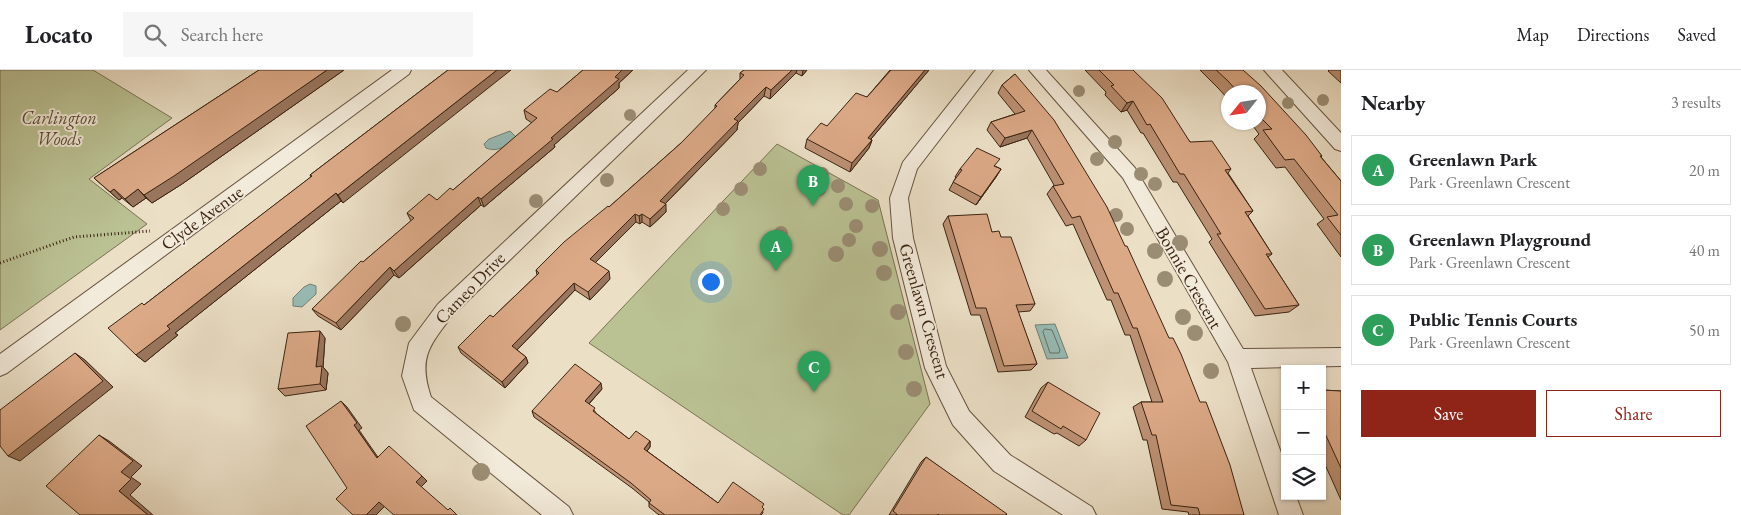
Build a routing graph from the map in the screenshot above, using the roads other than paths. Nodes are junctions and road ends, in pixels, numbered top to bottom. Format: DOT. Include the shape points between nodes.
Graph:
graph roads {
  1 [pos="403,70"];
  2 [pos="698,70"];
  3 [pos="985,70"];
  4 [pos="1037,70"];
  5 [pos="1272,70"];
  6 [pos="1341,144"];
  7 [pos="1341,357"];
  8 [pos="1237,359"];
  9 [pos="0,366"];
  10 [pos="561,515"];
  11 [pos="1084,515"];
  12 [pos="1291,515"];
  1 -- 9 [label="street, Clyde Avenue"];
  2 -- 10 [label="street, Cameo Drive" via="445,310 419,343 413,376 422,403"];
  3 -- 11 [label="street, Greenlawn Crescent" via="908,167 899,198 903,238 936,368 960,418 1002,463"];
  4 -- 8 [label="street, Bonnie Crescent" via="1129,173"];
  5 -- 6 [label="street"];
  7 -- 8 [label="street"];
  8 -- 12 [label="street, Bonnie Crescent"];
}
